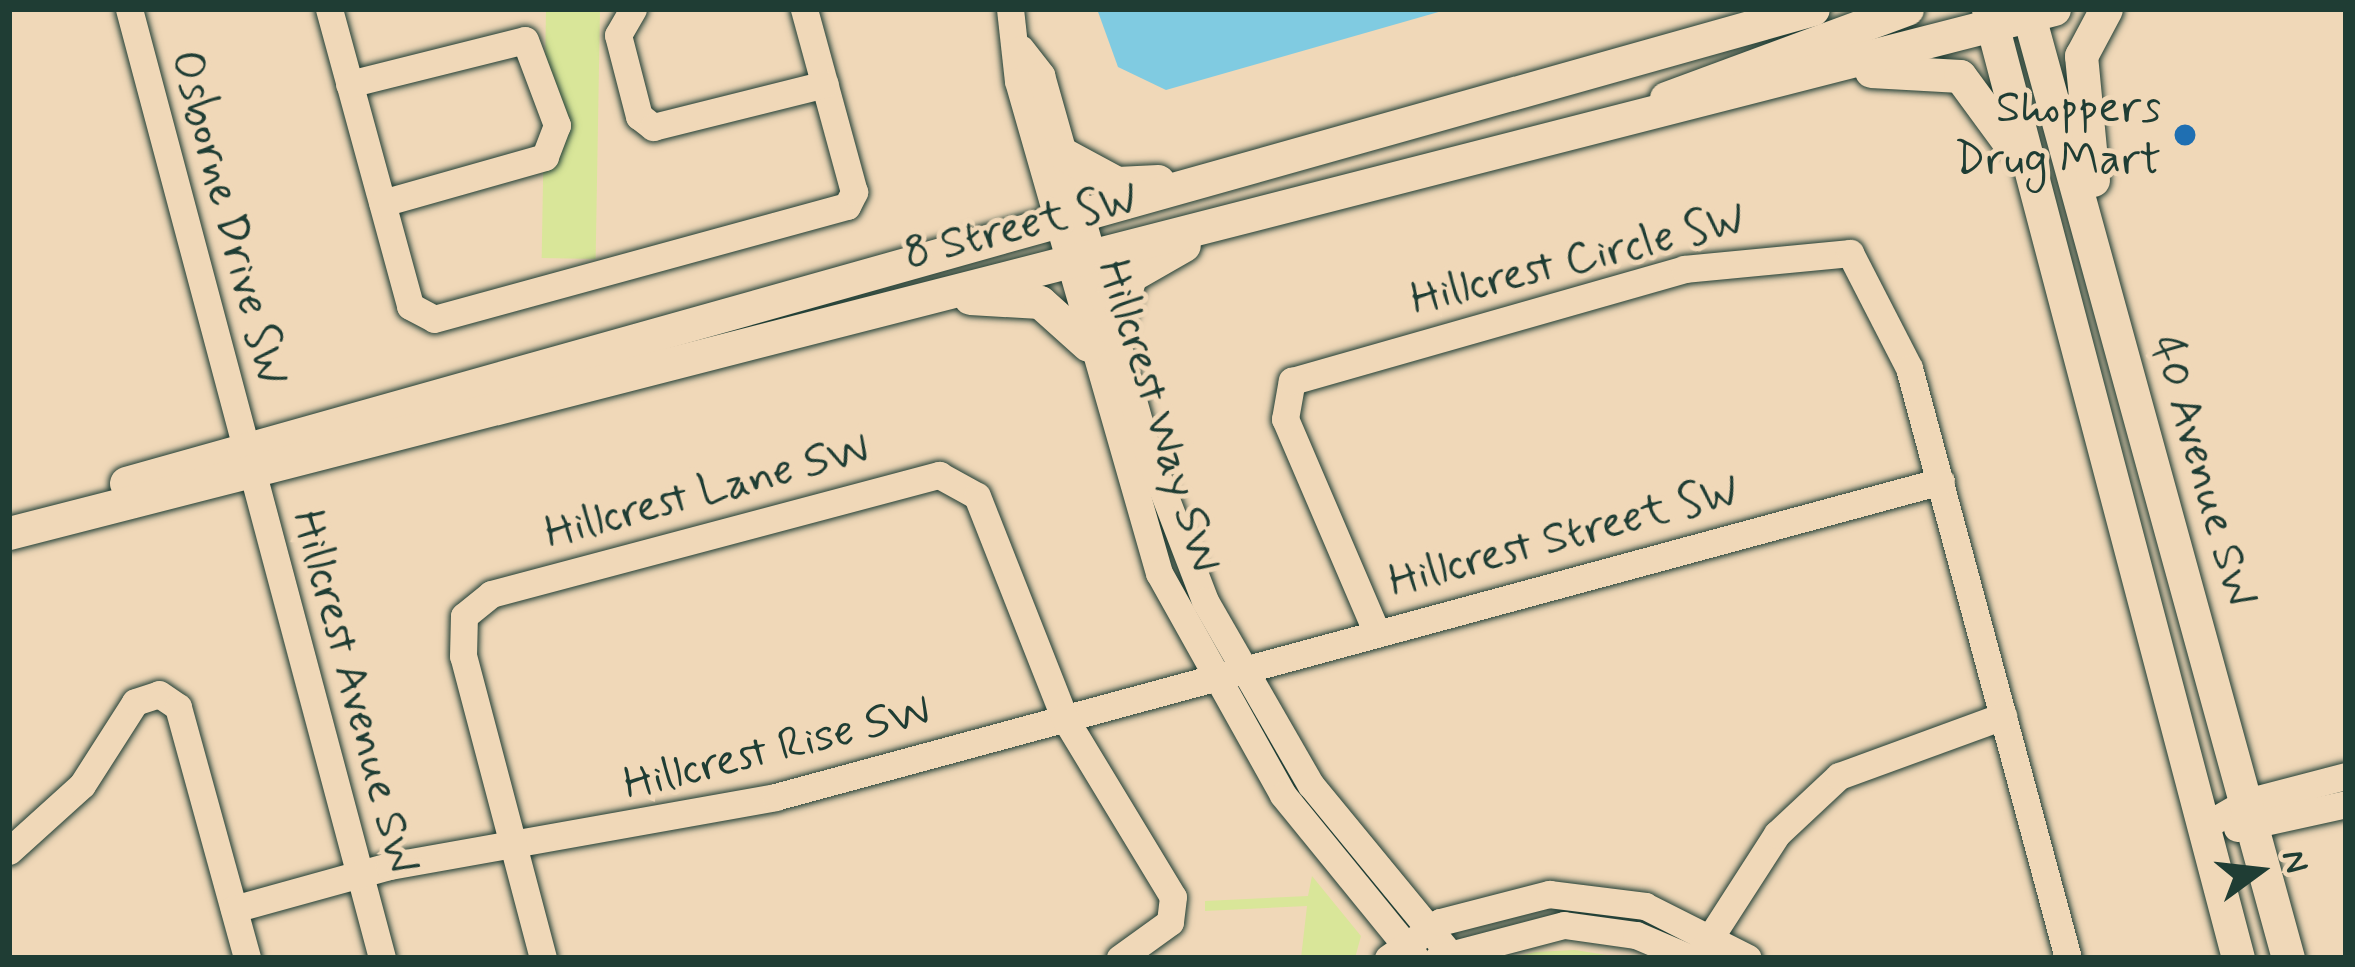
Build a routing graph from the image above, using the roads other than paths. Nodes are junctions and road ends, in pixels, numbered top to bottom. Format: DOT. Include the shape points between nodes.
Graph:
graph roads {
  1 [pos="129,9"];
  2 [pos="329,9"];
  3 [pos="634,9"];
  4 [pos="804,9"];
  5 [pos="1010,9"];
  6 [pos="1814,9"];
  7 [pos="1906,9"];
  8 [pos="2106,9"];
  9 [pos="2014,13"];
  10 [pos="1021,50"];
  11 [pos="1821,72"];
  12 [pos="350,84"];
  13 [pos="825,85"];
  14 [pos="1594,133"];
  15 [pos="1065,155"];
  16 [pos="1231,176"];
  17 [pos="382,203"];
  18 [pos="1265,217"];
  19 [pos="1069,219"];
  20 [pos="2047,243"];
  21 [pos="1079,255"];
  22 [pos="909,302"];
  23 [pos="1101,338"];
  24 [pos="2151,434"];
  25 [pos="249,462"];
  26 [pos="1941,481"];
  27 [pos="9,517"];
  28 [pos="9,533"];
  29 [pos="1376,631"];
  30 [pos="1242,669"];
  31 [pos="1210,678"];
  32 [pos="2003,716"];
  33 [pos="1064,717"];
  34 [pos="2346,776"];
  35 [pos="2346,804"];
  36 [pos="2249,815"];
  37 [pos="2203,827"];
  38 [pos="514,849"];
  39 [pos="9,851"];
  40 [pos="360,874"];
  41 [pos="234,909"];
  42 [pos="1427,927"];
  43 [pos="1713,933"];
  44 [pos="1402,953"];
  45 [pos="1443,955"];
  46 [pos="247,958"];
  47 [pos="382,958"];
  48 [pos="543,958"];
  49 [pos="1120,958"];
  50 [pos="1694,958"];
  51 [pos="1748,958"];
  52 [pos="2068,958"];
  53 [pos="2238,958"];
  54 [pos="2288,958"];
  1 -- 25 [label="street, Osborne Drive SW"];
  2 -- 12 [label="street"];
  3 -- 13 [label="street" via="618,35 653,128"];
  4 -- 13 [label="street"];
  5 -- 10 [label="street"];
  6 -- 16 [label="main road, 8 Street SW"];
  7 -- 14 [label="main road" via="1726,69"];
  8 -- 24 [label="main road" via="2085,39 2082,111"];
  9 -- 11 [label="main road, 8 Street SW"];
  9 -- 20 [label="main road, 40 Avenue SW"];
  9 -- 24 [label="main road, 40 Avenue SW"];
  10 -- 15 [label="street, Hillcrest Way SW" via="1041,75"];
  10 -- 19 [label="street, Hillcrest Way SW" via="1018,81"];
  11 -- 14 [label="main road, 8 Street SW"];
  11 -- 20 [label="main road" via="1960,76 2001,126"];
  12 -- 17 [label="street"];
  12 -- 17 [label="street" via="511,38 534,47 551,103 558,136 545,157"];
  13 -- 17 [label="street" via="854,192 847,206 434,319 410,306"];
  14 -- 18 [label="main road, 8 Street SW"];
  15 -- 16 [label="main road" via="1117,183"];
  15 -- 19 [label="street, Hillcrest Way SW"];
  16 -- 19 [label="main road, 8 Street SW"];
  18 -- 21 [label="main road, 8 Street SW"];
  18 -- 23 [label="main road" via="1143,263"];
  19 -- 21 [label="street, Hillcrest Way SW"];
  19 -- 25 [label="main road, 8 Street SW"];
  20 -- 37 [label="main road, 40 Avenue SW"];
  21 -- 22 [label="main road, 8 Street SW"];
  21 -- 23 [label="street, Hillcrest Way SW"];
  22 -- 23 [label="main road" via="1040,302"];
  22 -- 25 [label="main road, 8 Street SW"];
  23 -- 30 [label="street, Hillcrest Way SW" via="1183,555"];
  23 -- 31 [label="street, Hillcrest Way SW" via="1159,573"];
  24 -- 36 [label="main road, 40 Avenue SW"];
  25 -- 27 [label="main road, 8 Street SW"];
  25 -- 28 [label="main road, 8 Street SW"];
  25 -- 40 [label="street, Hillcrest Avenue SW"];
  26 -- 29 [label="street, Hillcrest Street SW"];
  26 -- 29 [label="street, Hillcrest Circle SW" via="1910,368 1858,258 1826,250 1684,269 1292,381 1285,418"];
  26 -- 32 [label="street, Hillcrest Circle SW"];
  29 -- 30 [label="street, Hillcrest Street SW"];
  30 -- 31 [label="street, Hillcrest Street SW"];
  30 -- 42 [label="street, Hillcrest Way SW" via="1311,785"];
  31 -- 33 [label="street, Hillcrest Rise SW"];
  31 -- 44 [label="street, Hillcrest Way SW" via="1283,795"];
  32 -- 43 [label="street" via="1840,776 1777,834"];
  32 -- 52 [label="street, Hillcrest Circle SW"];
  33 -- 38 [label="street, Hillcrest Rise SW" via="655,826"];
  33 -- 38 [label="street, Hillcrest Lane SW" via="977,496 958,478 911,481 475,603 459,631"];
  33 -- 49 [label="street, Hillcrest Lane SW" via="1173,897 1170,922"];
  34 -- 36 [label="street"];
  35 -- 36 [label="street"];
  36 -- 37 [label="street"];
  36 -- 54 [label="main road, 40 Avenue SW"];
  37 -- 53 [label="main road, 40 Avenue SW"];
  38 -- 40 [label="street, Hillcrest Rise SW"];
  38 -- 48 [label="street, Hillcrest Lane SW"];
  39 -- 41 [label="street" via="82,785 135,702 159,694 178,707"];
  40 -- 41 [label="street, Hillcrest Rise SW"];
  40 -- 47 [label="street, Hillcrest Avenue SW"];
  41 -- 46 [label="street"];
  42 -- 43 [label="street" via="1516,899 1580,895"];
  42 -- 44 [label="street"];
  42 -- 45 [label="street, Hillcrest Way SW"];
  43 -- 50 [label="street"];
  43 -- 51 [label="street"];
  45 -- 50 [label="street" via="1564,925 1636,935"];
}
